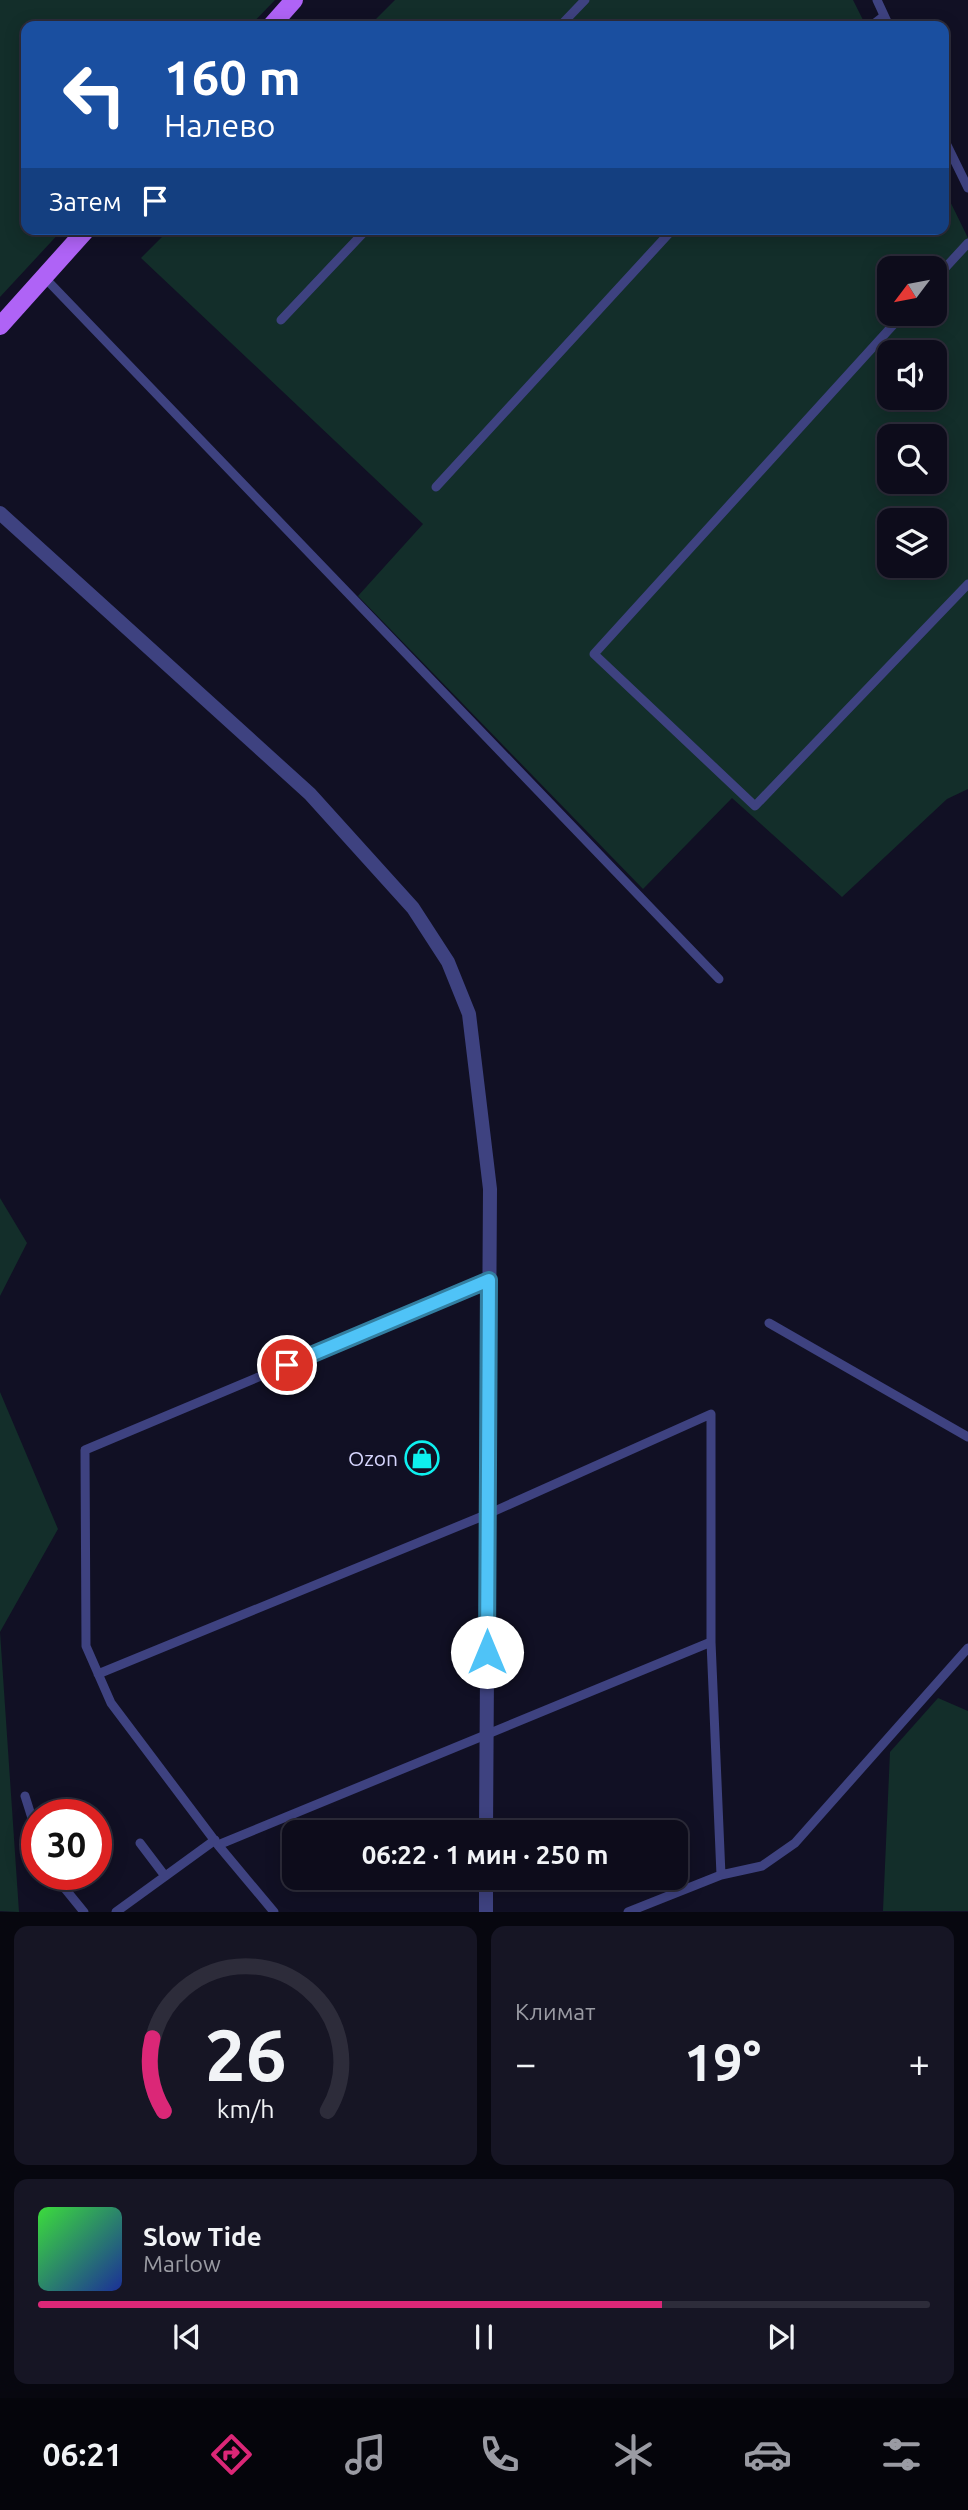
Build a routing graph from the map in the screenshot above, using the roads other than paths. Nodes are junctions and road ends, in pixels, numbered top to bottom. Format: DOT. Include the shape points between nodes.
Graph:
graph roads {
  1 [pos="294,0"];
  2 [pos="585,0"];
  3 [pos="877,0"];
  4 [pos="884,16"];
  5 [pos="275,21"];
  6 [pos="565,21"];
  7 [pos="877,21"];
  8 [pos="886,21"];
  9 [pos="949,149"];
  10 [pos="968,188"];
  11 [pos="82,235"];
  12 [pos="361,235"];
  13 [pos="667,235"];
  14 [pos="968,243"];
  15 [pos="947,266"];
  16 [pos="44,277"];
  17 [pos="281,320"];
  18 [pos="0,326"];
  19 [pos="892,326"];
  20 [pos="436,487"];
  21 [pos="0,513"];
  22 [pos="968,584"];
  23 [pos="719,979"];
  24 [pos="489,1280"];
  25 [pos="769,1323"];
  26 [pos="968,1437"];
  27 [pos="488,1514"];
  28 [pos="711,1642"];
  29 [pos="968,1648"];
  30 [pos="98,1674"];
  31 [pos="487,1735"];
  32 [pos="24,1796"];
  33 [pos="25,1799"];
  34 [pos="486,1820"];
  35 [pos="216,1842"];
  36 [pos="140,1843"];
  37 [pos="721,1875"];
  38 [pos="165,1876"];
  39 [pos="66,1890"];
  40 [pos="486,1890"];
  41 [pos="85,1912"];
  42 [pos="116,1912"];
  43 [pos="274,1912"];
  44 [pos="486,1912"];
  45 [pos="628,1912"];
  1 -- 5 [label="main road"];
  2 -- 6 [label="lane"];
  3 -- 4 [label="lane"];
  4 -- 7 [label="lane"];
  4 -- 8 [label="lane"];
  9 -- 10 [label="lane"];
  11 -- 16 [label="main road"];
  12 -- 17 [label="lane"];
  13 -- 20 [label="lane"];
  14 -- 15 [label="lane"];
  16 -- 18 [label="main road"];
  16 -- 23 [label="lane"];
  19 -- 22 [label="lane" via="594,654 755,806"];
  21 -- 24 [label="street" via="310,794 413,908 447,962 469,1013 490,1189"];
  24 -- 27 [label="street"];
  24 -- 30 [label="lane" via="85,1450 86,1646"];
  25 -- 26 [label="lane"];
  27 -- 28 [label="lane" via="711,1414"];
  27 -- 30 [label="lane"];
  27 -- 31 [label="street"];
  28 -- 31 [label="lane"];
  28 -- 37 [label="lane"];
  29 -- 37 [label="lane" via="795,1843 762,1866"];
  30 -- 35 [label="lane" via="111,1703"];
  31 -- 34 [label="street"];
  31 -- 35 [label="lane"];
  32 -- 33 [label="lane"];
  35 -- 38 [label="lane"];
  35 -- 43 [label="lane"];
  36 -- 38 [label="lane"];
  37 -- 45 [label="lane"];
  38 -- 42 [label="lane"];
  39 -- 41 [label="lane"];
  40 -- 44 [label="street"];
}
